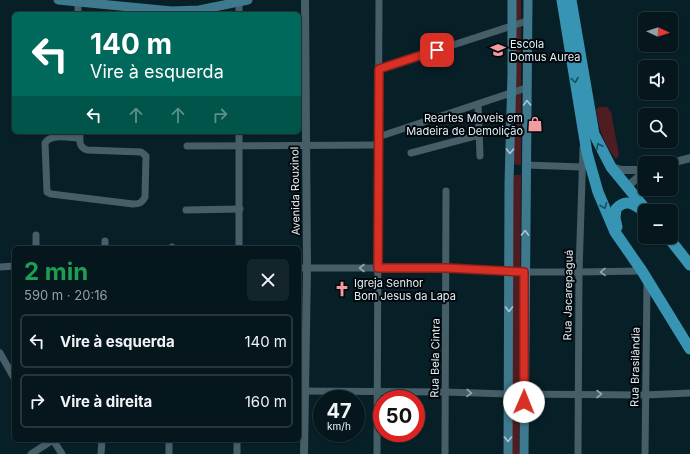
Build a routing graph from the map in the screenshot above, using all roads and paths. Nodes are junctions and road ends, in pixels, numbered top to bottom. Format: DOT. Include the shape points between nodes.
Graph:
graph roads {
  1 [pos="58,0"];
  2 [pos="306,0"];
  3 [pos="379,0"];
  4 [pos="512,0"];
  5 [pos="528,0"];
  6 [pos="562,0"];
  7 [pos="571,0"];
  8 [pos="244,1"];
  9 [pos="78,2"];
  10 [pos="139,4"];
  11 [pos="78,12"];
  12 [pos="240,12"];
  13 [pos="527,21"];
  14 [pos="511,26"];
  15 [pos="379,69"];
  16 [pos="526,88"];
  17 [pos="511,94"];
  18 [pos="478,104"];
  19 [pos="239,134"];
  20 [pos="80,135"];
  21 [pos="479,135"];
  22 [pos="584,136"];
  23 [pos="378,137"];
  24 [pos="306,145"];
  25 [pos="187,146"];
  26 [pos="239,146"];
  27 [pos="378,146"];
  28 [pos="411,153"];
  29 [pos="480,156"];
  30 [pos="690,158"];
  31 [pos="678,161"];
  32 [pos="526,165"];
  33 [pos="582,167"];
  34 [pos="611,167"];
  35 [pos="638,171"];
  36 [pos="638,177"];
  37 [pos="627,187"];
  38 [pos="446,191"];
  39 [pos="640,204"];
  40 [pos="638,208"];
  41 [pos="240,209"];
  42 [pos="616,209"];
  43 [pos="186,210"];
  44 [pos="36,235"];
  45 [pos="674,244"];
  46 [pos="36,246"];
  47 [pos="239,246"];
  48 [pos="626,248"];
  49 [pos="509,257"];
  50 [pos="524,257"];
  51 [pos="690,265"];
  52 [pos="12,266"];
  53 [pos="0,267"];
  54 [pos="303,268"];
  55 [pos="378,268"];
  56 [pos="447,268"];
  57 [pos="579,272"];
  58 [pos="645,275"];
  59 [pos="509,276"];
  60 [pos="524,277"];
  61 [pos="690,349"];
  62 [pos="0,354"];
  63 [pos="2,362"];
  64 [pos="12,375"];
  65 [pos="524,378"];
  66 [pos="508,379"];
  67 [pos="378,390"];
  68 [pos="373,391"];
  69 [pos="302,392"];
  70 [pos="425,392"];
  71 [pos="445,392"];
  72 [pos="690,393"];
  73 [pos="578,394"];
  74 [pos="645,395"];
  75 [pos="508,398"];
  76 [pos="524,398"];
  77 [pos="50,442"];
  78 [pos="54,442"];
  79 [pos="102,442"];
  80 [pos="169,442"];
  81 [pos="237,442"];
  82 [pos="378,442"];
  83 [pos="31,454"];
  84 [pos="62,454"];
  85 [pos="102,454"];
  86 [pos="169,454"];
  87 [pos="237,454"];
  88 [pos="304,454"];
  89 [pos="378,454"];
  90 [pos="445,454"];
  91 [pos="508,454"];
  92 [pos="524,454"];
  93 [pos="578,454"];
  94 [pos="645,454"];
  1 -- 9 [label="main road"];
  2 -- 24 [label="street, Avenida Rouxinol"];
  3 -- 15 [label="street"];
  4 -- 14 [label="main road"];
  5 -- 13 [label="main road"];
  6 -- 22 [label="main road, one-way"];
  34 -- 7 [label="main road, one-way" via="599,146 591,122"];
  8 -- 10 [label="main road" via="199,10 172,11"];
  8 -- 12 [label="street"];
  9 -- 10 [label="main road"];
  9 -- 11 [label="street"];
  13 -- 14 [label="street"];
  13 -- 16 [label="main road"];
  14 -- 15 [label="street"];
  14 -- 17 [label="main road"];
  15 -- 23 [label="street"];
  16 -- 17 [label="street"];
  32 -- 16 [label="main road, one-way"];
  17 -- 18 [label="street"];
  17 -- 49 [label="main road, one-way"];
  18 -- 21 [label="street"];
  18 -- 23 [label="street"];
  19 -- 26 [label="street"];
  20 -- 20 [label="street" via="80,146 87,150 141,152 146,156 143,201 133,204 47,192 45,143 52,137"];
  21 -- 28 [label="street"];
  21 -- 29 [label="street"];
  22 -- 33 [label="street, Rua Jacarepaguá"];
  22 -- 48 [label="main road, one-way" via="598,192 615,232"];
  23 -- 27 [label="street"];
  24 -- 26 [label="street"];
  24 -- 27 [label="street"];
  24 -- 54 [label="street, Avenida Rouxinol"];
  25 -- 26 [label="street"];
  26 -- 41 [label="street"];
  27 -- 55 [label="street"];
  30 -- 31 [label="street"];
  32 -- 33 [label="street"];
  50 -- 32 [label="main road, one-way"];
  33 -- 57 [label="street, Rua Jacarepaguá"];
  34 -- 35 [label="street"];
  34 -- 37 [label="main road"];
  36 -- 37 [label="street"];
  37 -- 39 [label="main road"];
  37 -- 42 [label="main road" via="618,200"];
  38 -- 56 [label="street, Rua Bela Cintra"];
  40 -- 42 [label="main road" via="630,203 623,203"];
  41 -- 43 [label="street"];
  41 -- 47 [label="street"];
  42 -- 48 [label="main road" via="618,231"];
  44 -- 46 [label="street"];
  45 -- 51 [label="main road"];
  48 -- 58 [label="main road"];
  49 -- 50 [label="main road"];
  49 -- 59 [label="main road"];
  50 -- 60 [label="main road"];
  52 -- 53 [label="street"];
  55 -- 54 [label="street, one-way"];
  54 -- 69 [label="street, Avenida Rouxinol"];
  55 -- 56 [label="street"];
  55 -- 67 [label="street"];
  56 -- 59 [label="street"];
  56 -- 71 [label="street, Rua Bela Cintra"];
  58 -- 57 [label="street, one-way"];
  57 -- 60 [label="street"];
  57 -- 73 [label="street, Rua Jacarepaguá"];
  58 -- 61 [label="main road"];
  58 -- 74 [label="street, Rua Brasilândia"];
  59 -- 60 [label="main road" via="518,279"];
  59 -- 66 [label="main road, one-way"];
  60 -- 65 [label="main road"];
  62 -- 63 [label="street"];
  63 -- 64 [label="street"];
  65 -- 66 [label="main road"];
  65 -- 76 [label="main road"];
  66 -- 75 [label="main road"];
  68 -- 69 [label="street"];
  69 -- 88 [label="street, Avenida Rouxinol"];
  70 -- 71 [label="street"];
  71 -- 75 [label="street, one-way"];
  71 -- 90 [label="street, Rua Bela Cintra"];
  72 -- 74 [label="street"];
  73 -- 74 [label="street, one-way"];
  73 -- 76 [label="street"];
  73 -- 93 [label="street, Rua Jacarepaguá"];
  74 -- 94 [label="street, Rua Brasilândia"];
  75 -- 76 [label="main road"];
  75 -- 91 [label="main road, one-way"];
  76 -- 92 [label="main road"];
  77 -- 83 [label="street"];
  78 -- 84 [label="street"];
  79 -- 85 [label="street"];
  80 -- 86 [label="street"];
  81 -- 87 [label="street"];
  82 -- 89 [label="street"];
}
